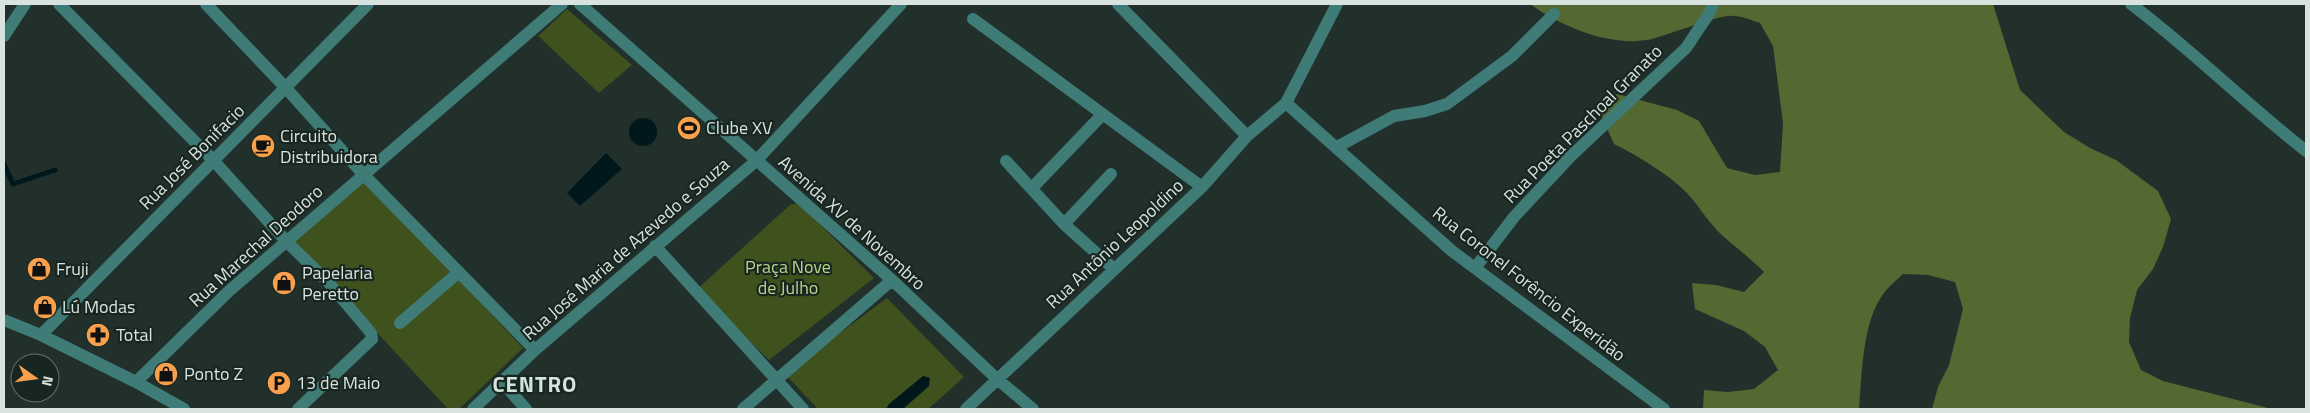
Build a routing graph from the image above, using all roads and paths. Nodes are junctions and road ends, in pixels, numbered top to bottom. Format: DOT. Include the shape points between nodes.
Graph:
graph roads {
  1 [pos="26,4"];
  2 [pos="58,4"];
  3 [pos="206,4"];
  4 [pos="368,4"];
  5 [pos="562,4"];
  6 [pos="901,4"];
  7 [pos="1118,4"];
  8 [pos="1337,4"];
  9 [pos="1712,4"];
  10 [pos="2131,4"];
  11 [pos="582,5"];
  12 [pos="1554,14"];
  13 [pos="973,19"];
  14 [pos="4,36"];
  15 [pos="285,87"];
  16 [pos="1286,103"];
  17 [pos="1102,114"];
  18 [pos="1247,136"];
  19 [pos="1337,147"];
  20 [pos="2306,152"];
  21 [pos="213,160"];
  22 [pos="756,161"];
  23 [pos="1006,162"];
  24 [pos="363,174"];
  25 [pos="1111,174"];
  26 [pos="1202,187"];
  27 [pos="1032,188"];
  28 [pos="1064,224"];
  29 [pos="287,242"];
  30 [pos="655,246"];
  31 [pos="1475,268"];
  32 [pos="1114,269"];
  33 [pos="459,272"];
  34 [pos="892,280"];
  35 [pos="4,320"];
  36 [pos="400,323"];
  37 [pos="41,335"];
  38 [pos="535,350"];
  39 [pos="997,379"];
  40 [pos="776,380"];
  41 [pos="136,382"];
  42 [pos="502,382"];
  43 [pos="184,409"];
  44 [pos="298,409"];
  45 [pos="473,409"];
  46 [pos="526,409"];
  47 [pos="743,409"];
  48 [pos="804,409"];
  49 [pos="966,409"];
  50 [pos="1032,409"];
  51 [pos="1664,409"];
  1 -- 14 [label="street"];
  2 -- 21 [label="street"];
  3 -- 15 [label="street"];
  4 -- 15 [label="street, Rua José Bonifacio"];
  5 -- 24 [label="street, Rua Marechal Deodoro"];
  6 -- 22 [label="street, Rua José Maria de Azevedo e Souza"];
  7 -- 18 [label="street"];
  8 -- 16 [label="street"];
  9 -- 31 [label="street, Rua Poeta Paschoal Granato" via="1686,48 1571,156 1514,217"];
  10 -- 20 [label="street" via="2173,36"];
  11 -- 22 [label="street, Avenida XV de Novembro"];
  12 -- 19 [label="street" via="1512,56 1447,104 1394,116"];
  13 -- 17 [label="street"];
  15 -- 21 [label="street, Rua José Bonifacio"];
  15 -- 24 [label="street"];
  16 -- 18 [label="street, Rua Antônio Leopoldino"];
  16 -- 19 [label="street, Rua Coronel Forêncio Experidão"];
  17 -- 26 [label="street"];
  17 -- 27 [label="street"];
  18 -- 26 [label="street, Rua Antônio Leopoldino"];
  19 -- 31 [label="street, Rua Coronel Forêncio Experidão"];
  21 -- 29 [label="street"];
  21 -- 37 [label="street, Rua José Bonifacio"];
  22 -- 30 [label="street, Rua José Maria de Azevedo e Souza"];
  22 -- 34 [label="street, Avenida XV de Novembro"];
  23 -- 27 [label="street"];
  24 -- 29 [label="street, Rua Marechal Deodoro"];
  24 -- 33 [label="street"];
  25 -- 28 [label="street"];
  26 -- 32 [label="street, Rua Antônio Leopoldino"];
  27 -- 28 [label="street"];
  28 -- 32 [label="street"];
  29 -- 41 [label="street, Rua Marechal Deodoro" via="230,291"];
  29 -- 44 [label="street" via="328,282 372,336"];
  30 -- 38 [label="street, Rua José Maria de Azevedo e Souza"];
  30 -- 40 [label="street"];
  31 -- 51 [label="street, Rua Coronel Forêncio Experidão"];
  32 -- 39 [label="street, Rua Antônio Leopoldino"];
  33 -- 36 [label="street"];
  33 -- 38 [label="street"];
  34 -- 39 [label="street, Avenida XV de Novembro"];
  34 -- 40 [label="street"];
  35 -- 37 [label="street"];
  37 -- 41 [label="street"];
  38 -- 42 [label="street, Rua José Maria de Azevedo e Souza"];
  39 -- 49 [label="street, Rua Antônio Leopoldino"];
  39 -- 50 [label="street, Avenida XV de Novembro"];
  40 -- 47 [label="street"];
  40 -- 48 [label="street"];
  41 -- 43 [label="street"];
  42 -- 45 [label="street, Rua José Maria de Azevedo e Souza"];
  42 -- 46 [label="street"];
}
